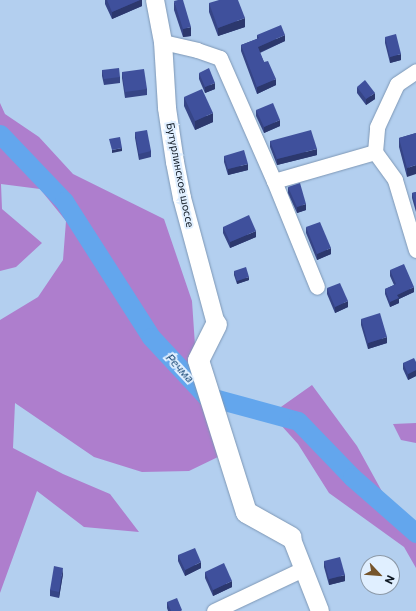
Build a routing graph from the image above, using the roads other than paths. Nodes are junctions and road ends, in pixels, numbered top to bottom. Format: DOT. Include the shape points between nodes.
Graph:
graph roads {
  1 [pos="155,0"];
  2 [pos="162,42"];
  3 [pos="416,70"];
  4 [pos="375,152"];
  5 [pos="274,181"];
  6 [pos="416,250"];
  7 [pos="317,287"];
  8 [pos="216,324"];
  9 [pos="291,538"];
  10 [pos="303,569"];
  11 [pos="214,611"];
  12 [pos="320,611"];
  1 -- 2 [label="main road, Бутурлинское шоссе"];
  2 -- 5 [label="street" via="220,58"];
  2 -- 8 [label="main road, Бутурлинское шоссе" via="167,108 175,162 182,198"];
  3 -- 4 [label="street" via="398,84 377,126"];
  4 -- 5 [label="street"];
  4 -- 6 [label="street" via="396,180"];
  5 -- 7 [label="street"];
  8 -- 9 [label="highway" via="198,360 246,512"];
  9 -- 10 [label="main road"];
  10 -- 11 [label="street"];
  10 -- 12 [label="main road"];
}
